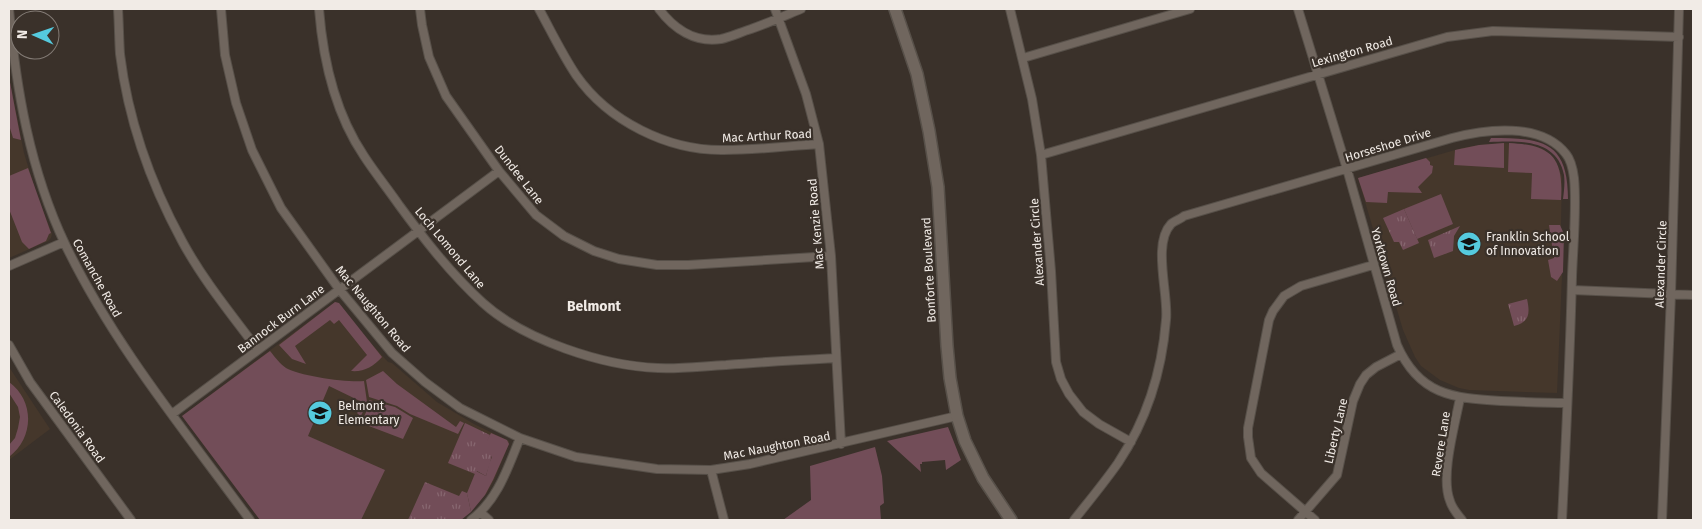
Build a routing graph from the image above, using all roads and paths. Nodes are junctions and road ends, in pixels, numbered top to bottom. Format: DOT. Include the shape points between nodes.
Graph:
graph roads {
  1 [pos="9,9"];
  2 [pos="118,9"];
  3 [pos="221,9"];
  4 [pos="320,9"];
  5 [pos="420,9"];
  6 [pos="538,9"];
  7 [pos="659,9"];
  8 [pos="775,9"];
  9 [pos="801,9"];
  10 [pos="895,9"];
  11 [pos="1010,9"];
  12 [pos="1190,9"];
  13 [pos="1298,9"];
  14 [pos="1679,9"];
  15 [pos="780,18"];
  16 [pos="10,28"];
  17 [pos="1678,37"];
  18 [pos="1023,58"];
  19 [pos="13,60"];
  20 [pos="1317,73"];
  21 [pos="819,144"];
  22 [pos="1041,155"];
  23 [pos="1347,169"];
  24 [pos="500,170"];
  25 [pos="419,231"];
  26 [pos="64,242"];
  27 [pos="831,256"];
  28 [pos="1373,265"];
  29 [pos="9,266"];
  30 [pos="339,289"];
  31 [pos="1572,290"];
  32 [pos="1671,294"];
  33 [pos="1693,295"];
  34 [pos="9,345"];
  35 [pos="258,350"];
  36 [pos="1401,354"];
  37 [pos="836,358"];
  38 [pos="1460,398"];
  39 [pos="1567,404"];
  40 [pos="172,414"];
  41 [pos="957,416"];
  42 [pos="520,438"];
  43 [pos="1130,442"];
  44 [pos="841,444"];
  45 [pos="711,470"];
  46 [pos="1306,511"];
  47 [pos="481,513"];
  48 [pos="132,520"];
  49 [pos="250,520"];
  50 [pos="471,520"];
  51 [pos="490,520"];
  52 [pos="724,520"];
  53 [pos="1011,520"];
  54 [pos="1074,520"];
  55 [pos="1298,520"];
  56 [pos="1316,520"];
  57 [pos="1462,520"];
  58 [pos="1562,520"];
  59 [pos="1662,520"];
  1 -- 16 [label="street, Comanche Road"];
  2 -- 35 [label="street" via="120,54 129,100 156,187 199,270"];
  3 -- 30 [label="street, Mac Naughton Road" via="225,55 236,103 252,150 281,208"];
  4 -- 25 [label="street, Loch Lomond Lane" via="332,87 350,131 363,155"];
  5 -- 24 [label="street, Dundee Lane" via="429,58 446,96"];
  6 -- 21 [label="street, Mac Arthur Road" via="577,76 608,110 645,133 684,147 723,150"];
  7 -- 15 [label="street" via="678,30 711,39 722,39"];
  8 -- 15 [label="street, Mac Kenzie Road"];
  9 -- 15 [label="street"];
  10 -- 41 [label="main road, Bonforte Boulevard" via="917,74 938,187 947,346"];
  11 -- 18 [label="street, Alexander Circle"];
  12 -- 18 [label="street"];
  13 -- 20 [label="street, Yorktown Road"];
  14 -- 17 [label="street, Alexander Circle"];
  15 -- 21 [label="street, Mac Kenzie Road"];
  17 -- 20 [label="street, Lexington Road" via="1516,31 1466,34 1431,40"];
  17 -- 32 [label="street, Alexander Circle"];
  18 -- 22 [label="street, Alexander Circle"];
  19 -- 26 [label="street, Comanche Road" via="20,105 39,179"];
  20 -- 22 [label="street, Lexington Road"];
  20 -- 23 [label="street, Yorktown Road"];
  21 -- 27 [label="street, Mac Kenzie Road"];
  22 -- 43 [label="street, Alexander Circle" via="1056,362 1061,379 1083,412"];
  23 -- 28 [label="street, Yorktown Road"];
  23 -- 31 [label="street, Horseshoe Drive" via="1480,132 1518,131 1539,134 1555,142 1567,156 1574,176"];
  23 -- 43 [label="street, Horseshoe Drive" via="1184,216 1171,224 1162,250 1166,320 1157,375 1149,402"];
  24 -- 25 [label="street, Bannock Burn Lane"];
  24 -- 27 [label="street, Dundee Lane" via="536,215 564,236 619,259 688,266"];
  25 -- 30 [label="street, Bannock Burn Lane"];
  25 -- 37 [label="street, Loch Lomond Lane" via="484,304 519,328 552,344 586,355 657,368"];
  26 -- 29 [label="street"];
  26 -- 40 [label="street, Comanche Road" via="105,318"];
  27 -- 37 [label="street, Mac Kenzie Road"];
  28 -- 36 [label="street, Yorktown Road"];
  28 -- 46 [label="street" via="1292,290 1278,303 1269,320 1248,428 1248,448 1261,473"];
  30 -- 35 [label="street, Bannock Burn Lane"];
  30 -- 42 [label="street, Mac Naughton Road" via="392,353 425,382 460,408"];
  31 -- 32 [label="street"];
  31 -- 39 [label="street, Horseshoe Drive"];
  32 -- 33 [label="street"];
  32 -- 59 [label="street, Alexander Circle"];
  34 -- 48 [label="street, Caledonia Road" via="30,382"];
  35 -- 40 [label="street, Bannock Burn Lane"];
  36 -- 38 [label="street, Yorktown Road" via="1428,385 1438,392"];
  36 -- 46 [label="street, Liberty Lane" via="1376,367 1360,384 1353,401 1337,475"];
  37 -- 44 [label="street, Mac Kenzie Road"];
  38 -- 39 [label="street, Yorktown Road"];
  38 -- 57 [label="street, Revere Lane" via="1446,480 1449,500"];
  39 -- 58 [label="street, Horseshoe Drive"];
  40 -- 49 [label="street, Comanche Road"];
  41 -- 44 [label="street, Mac Naughton Road"];
  41 -- 53 [label="main road, Bonforte Boulevard" via="982,478"];
  42 -- 45 [label="street, Mac Naughton Road" via="576,457 603,462 657,470"];
  42 -- 47 [label="street" via="498,490"];
  43 -- 54 [label="street, Horseshoe Drive"];
  44 -- 45 [label="street, Mac Naughton Road"];
  45 -- 52 [label="street"];
  46 -- 55 [label="street, Liberty Lane"];
  46 -- 56 [label="street"];
  47 -- 50 [label="street"];
  47 -- 51 [label="street"];
}
